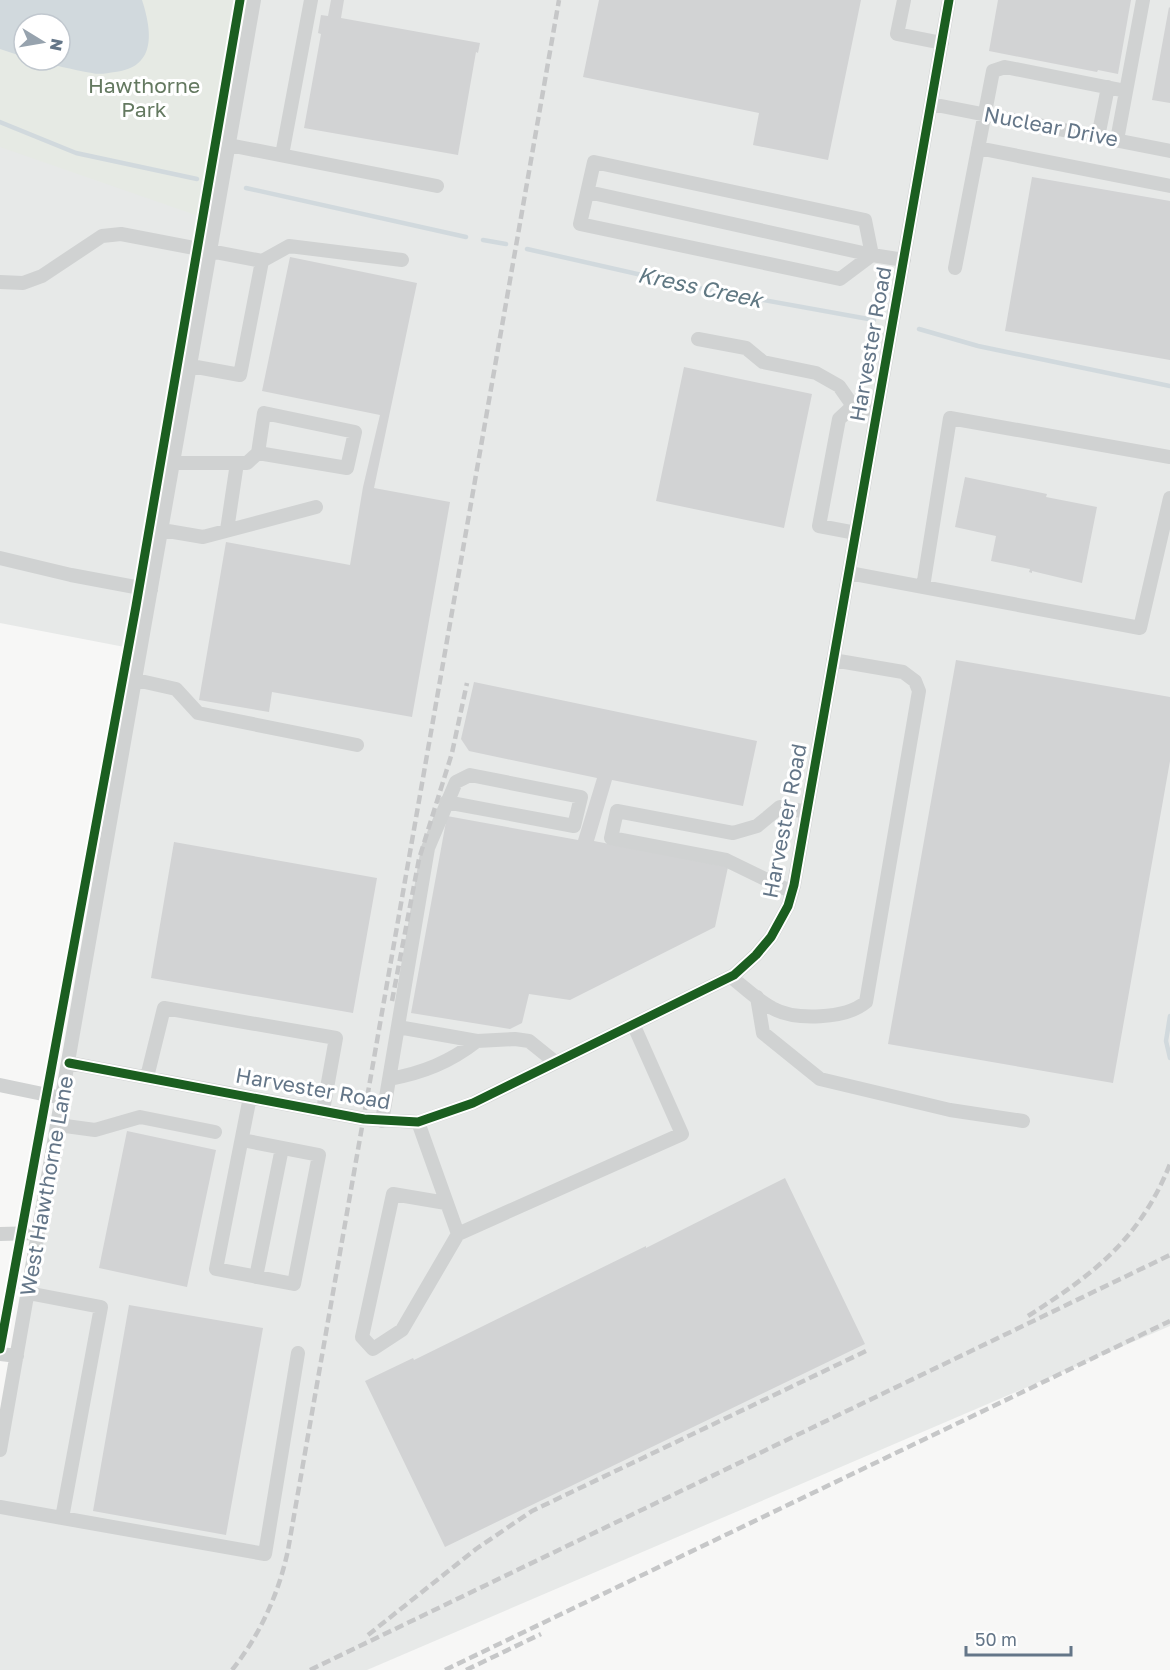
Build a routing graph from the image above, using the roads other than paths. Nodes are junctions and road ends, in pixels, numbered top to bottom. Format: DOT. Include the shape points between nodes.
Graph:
graph roads {
  1 [pos="254,0"];
  2 [pos="311,0"];
  3 [pos="904,0"];
  4 [pos="949,0"];
  5 [pos="1143,0"];
  6 [pos="942,44"];
  7 [pos="1108,87"];
  8 [pos="1126,91"];
  9 [pos="931,104"];
  10 [pos="984,114"];
  11 [pos="1098,137"];
  12 [pos="1117,140"];
  13 [pos="229,145"];
  14 [pos="978,148"];
  15 [pos="1170,151"];
  16 [pos="282,155"];
  17 [pos="436,186"];
  18 [pos="1170,186"];
  19 [pos="588,192"];
  20 [pos="211,251"];
  21 [pos="872,255"];
  22 [pos="402,260"];
  23 [pos="904,260"];
  24 [pos="262,261"];
  25 [pos="955,268"];
  26 [pos="0,282"];
  27 [pos="698,339"];
  28 [pos="191,366"];
  29 [pos="853,406"];
  30 [pos="878,410"];
  31 [pos="258,453"];
  32 [pos="1170,457"];
  33 [pos="237,463"];
  34 [pos="174,464"];
  35 [pos="1170,498"];
  36 [pos="316,507"];
  37 [pos="162,530"];
  38 [pos="227,530"];
  39 [pos="856,533"];
  40 [pos="0,558"];
  41 [pos="849,573"];
  42 [pos="923,587"];
  43 [pos="151,590"];
  44 [pos="833,660"];
  45 [pos="136,680"];
  46 [pos="357,745"];
  47 [pos="446,802"];
  48 [pos="807,812"];
  49 [pos="730,846"];
  50 [pos="792,892"];
  51 [pos="731,977"];
  52 [pos="757,997"];
  53 [pos="634,1026"];
  54 [pos="398,1028"];
  55 [pos="477,1041"];
  56 [pos="555,1062"];
  57 [pos="69,1063"];
  58 [pos="147,1077"];
  59 [pos="389,1079"];
  60 [pos="0,1085"];
  61 [pos="250,1097"];
  62 [pos="62,1098"];
  63 [pos="323,1110"];
  64 [pos="382,1121"];
  65 [pos="418,1122"];
  66 [pos="1023,1122"];
  67 [pos="58,1125"];
  68 [pos="215,1132"];
  69 [pos="242,1140"];
  70 [pos="282,1148"];
  71 [pos="446,1203"];
  72 [pos="38,1233"];
  73 [pos="0,1234"];
  74 [pos="458,1234"];
  75 [pos="256,1277"];
  76 [pos="28,1293"];
  77 [pos="298,1353"];
  78 [pos="0,1354"];
  79 [pos="17,1356"];
  80 [pos="0,1450"];
  81 [pos="0,1507"];
  82 [pos="63,1518"];
  1 -- 13 [label="street, West Hawthorne Lane"];
  2 -- 16 [label="street"];
  3 -- 6 [label="street" via="897,33"];
  4 -- 6 [label="street, Harvester Road"];
  5 -- 8 [label="street"];
  6 -- 9 [label="street, Harvester Road"];
  7 -- 8 [label="street"];
  7 -- 10 [label="street" via="997,68 993,71"];
  7 -- 11 [label="street"];
  8 -- 12 [label="street"];
  9 -- 10 [label="street, Nuclear Drive"];
  9 -- 23 [label="street, Harvester Road"];
  10 -- 11 [label="street, Nuclear Drive"];
  10 -- 14 [label="street"];
  11 -- 12 [label="street, Nuclear Drive"];
  12 -- 15 [label="street, Nuclear Drive"];
  13 -- 16 [label="street"];
  13 -- 20 [label="street, West Hawthorne Lane"];
  14 -- 18 [label="street"];
  14 -- 25 [label="street"];
  16 -- 17 [label="street"];
  19 -- 21 [label="street"];
  19 -- 21 [label="street" via="580,224 840,279"];
  19 -- 21 [label="street" via="594,162 865,219"];
  20 -- 24 [label="street"];
  20 -- 26 [label="street" via="121,234 102,237 42,276 23,283"];
  20 -- 28 [label="street, West Hawthorne Lane"];
  21 -- 23 [label="street"];
  22 -- 24 [label="street" via="289,246"];
  23 -- 30 [label="street, Harvester Road"];
  24 -- 28 [label="street" via="240,375"];
  27 -- 29 [label="street" via="746,348 763,362 816,373 839,386"];
  28 -- 34 [label="street, West Hawthorne Lane"];
  29 -- 30 [label="street"];
  29 -- 39 [label="street" via="839,419 819,525"];
  30 -- 39 [label="street, Harvester Road"];
  31 -- 31 [label="street" via="347,468 355,432 264,413"];
  31 -- 33 [label="street" via="247,462"];
  32 -- 42 [label="street" via="950,418"];
  33 -- 34 [label="street"];
  33 -- 38 [label="street"];
  34 -- 37 [label="street, West Hawthorne Lane"];
  35 -- 42 [label="street" via="1140,628"];
  36 -- 38 [label="street"];
  37 -- 38 [label="street" via="203,537"];
  37 -- 43 [label="street, West Hawthorne Lane"];
  39 -- 41 [label="street, Harvester Road"];
  40 -- 43 [label="street"];
  41 -- 42 [label="street"];
  41 -- 44 [label="street, Harvester Road"];
  43 -- 45 [label="street, West Hawthorne Lane"];
  44 -- 48 [label="street, Harvester Road"];
  44 -- 52 [label="street" via="903,672 920,691 866,1002 857,1010 819,1017 773,1009"];
  45 -- 46 [label="street" via="176,689 198,713"];
  45 -- 57 [label="street, West Hawthorne Lane"];
  47 -- 47 [label="street" via="456,782 470,775 581,797 574,826"];
  47 -- 54 [label="street" via="428,848"];
  48 -- 49 [label="street" via="780,807"];
  48 -- 50 [label="street, Harvester Road"];
  49 -- 49 [label="street" via="617,811 611,838"];
  49 -- 50 [label="street"];
  50 -- 51 [label="street, Harvester Road" via="771,937"];
  51 -- 52 [label="street"];
  51 -- 53 [label="street, Harvester Road"];
  52 -- 66 [label="street" via="763,1033 820,1079 950,1110"];
  53 -- 56 [label="street, Harvester Road"];
  53 -- 74 [label="street" via="682,1134"];
  54 -- 55 [label="street"];
  54 -- 59 [label="street"];
  55 -- 56 [label="street" via="529,1041"];
  55 -- 59 [label="street" via="456,1057"];
  56 -- 65 [label="street, Harvester Road" via="473,1103"];
  57 -- 58 [label="street, Harvester Road"];
  57 -- 62 [label="street, West Hawthorne Lane"];
  58 -- 61 [label="street, Harvester Road"];
  58 -- 63 [label="street" via="164,1008 336,1038"];
  59 -- 64 [label="street"];
  60 -- 62 [label="street"];
  61 -- 63 [label="street, Harvester Road"];
  61 -- 69 [label="street"];
  62 -- 67 [label="street, West Hawthorne Lane"];
  63 -- 64 [label="street, Harvester Road"];
  64 -- 65 [label="street, Harvester Road"];
  65 -- 71 [label="street"];
  67 -- 68 [label="street" via="95,1130 140,1117"];
  67 -- 72 [label="street, West Hawthorne Lane"];
  69 -- 70 [label="street"];
  69 -- 75 [label="street" via="216,1269"];
  70 -- 75 [label="street"];
  70 -- 75 [label="street" via="319,1155 294,1284"];
  71 -- 74 [label="street"];
  71 -- 74 [label="street" via="393,1194 362,1337 373,1349 402,1330"];
  72 -- 73 [label="street"];
  72 -- 76 [label="street, West Hawthorne Lane"];
  76 -- 79 [label="street, West Hawthorne Lane"];
  76 -- 82 [label="street" via="101,1307"];
  77 -- 82 [label="street" via="265,1554"];
  78 -- 79 [label="street"];
  79 -- 80 [label="street, West Hawthorne Lane"];
  81 -- 82 [label="street"];
}
